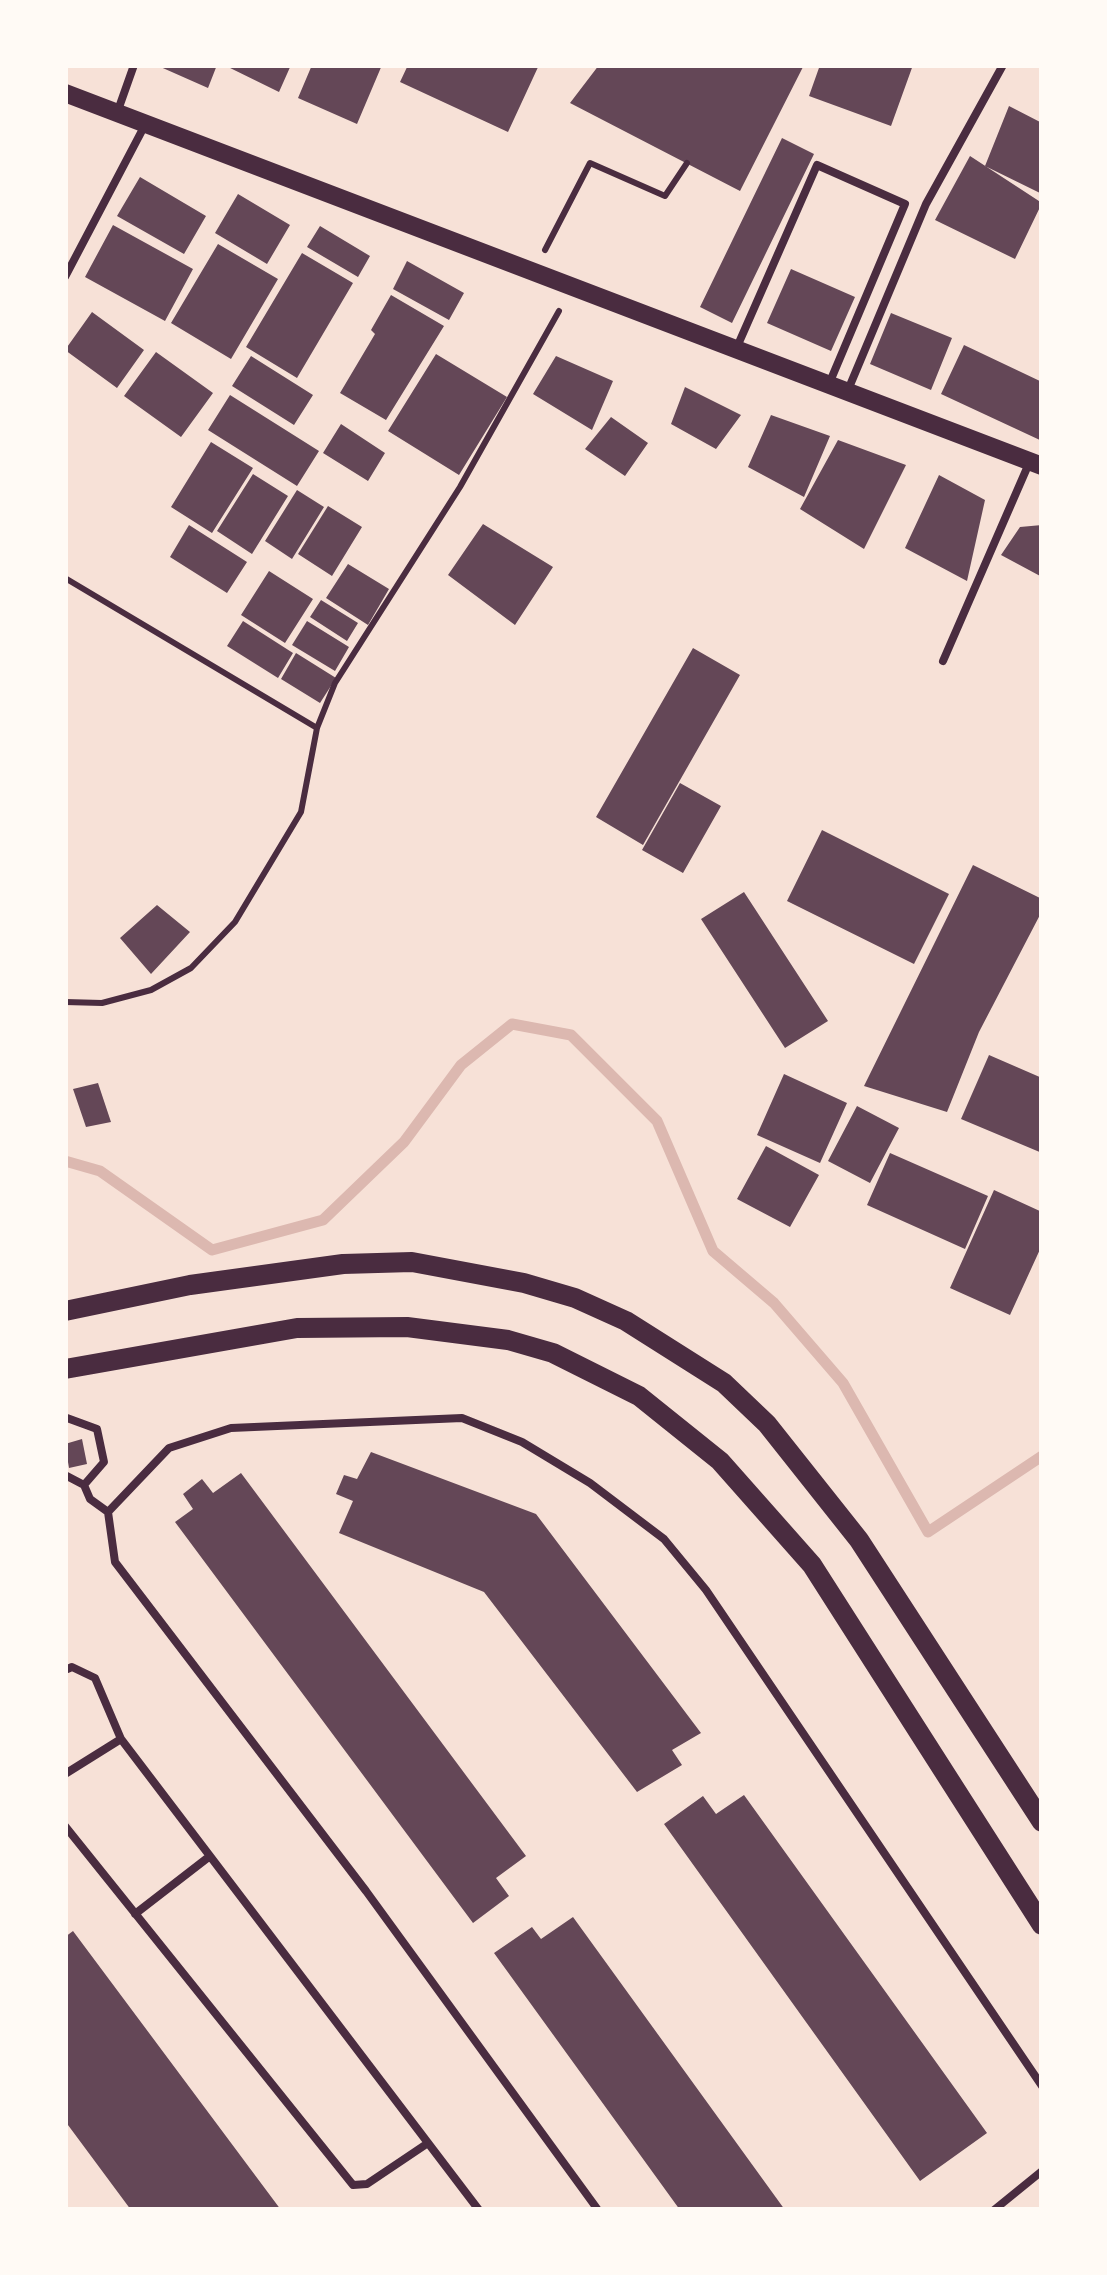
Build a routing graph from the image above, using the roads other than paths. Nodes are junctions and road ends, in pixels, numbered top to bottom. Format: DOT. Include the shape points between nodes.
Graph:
graph roads {
  1 [pos="134,65"];
  2 [pos="1003,65"];
  3 [pos="65,93"];
  4 [pos="117,113"];
  5 [pos="146,123"];
  6 [pos="65,277"];
  7 [pos="735,351"];
  8 [pos="828,386"];
  9 [pos="847,393"];
  10 [pos="1036,463"];
  11 [pos="943,661"];
  12 [pos="65,1311"];
  13 [pos="65,1369"];
  14 [pos="66,1417"];
  15 [pos="65,1475"];
  16 [pos="84,1485"];
  17 [pos="108,1512"];
  18 [pos="65,1670"];
  19 [pos="121,1738"];
  20 [pos="65,1774"];
  21 [pos="1042,1822"];
  22 [pos="65,1826"];
  23 [pos="210,1856"];
  24 [pos="134,1914"];
  25 [pos="1042,1925"];
  26 [pos="1042,2086"];
  27 [pos="428,2143"];
  28 [pos="1042,2171"];
  29 [pos="479,2210"];
  30 [pos="598,2210"];
  31 [pos="994,2210"];
  1 -- 4 [label="lane"];
  2 -- 9 [label="lane" via="926,204"];
  3 -- 4 [label="street"];
  4 -- 5 [label="street"];
  5 -- 6 [label="lane"];
  5 -- 7 [label="street"];
  7 -- 8 [label="street"];
  7 -- 8 [label="lane" via="817,165 905,204"];
  8 -- 9 [label="street"];
  9 -- 10 [label="street"];
  10 -- 11 [label="lane"];
  12 -- 21 [label="main road" via="190,1285 343,1264 412,1262 575,1298 626,1321 724,1383 767,1424 859,1540"];
  13 -- 25 [label="main road" via="297,1328 407,1327 538,1348 638,1396 720,1461 812,1565"];
  14 -- 16 [label="lane" via="97,1430 104,1462"];
  15 -- 16 [label="lane"];
  16 -- 17 [label="lane"];
  17 -- 26 [label="lane" via="169,1448 231,1428 462,1418 522,1442 590,1483 664,1539 706,1590"];
  17 -- 30 [label="lane" via="115,1562 366,1890"];
  18 -- 19 [label="lane" via="94,1678"];
  19 -- 20 [label="lane"];
  19 -- 23 [label="lane"];
  22 -- 24 [label="lane"];
  23 -- 24 [label="lane"];
  23 -- 27 [label="lane"];
  24 -- 27 [label="lane" via="353,2185 386,2173"];
  27 -- 29 [label="lane"];
  28 -- 31 [label="lane"];
}
